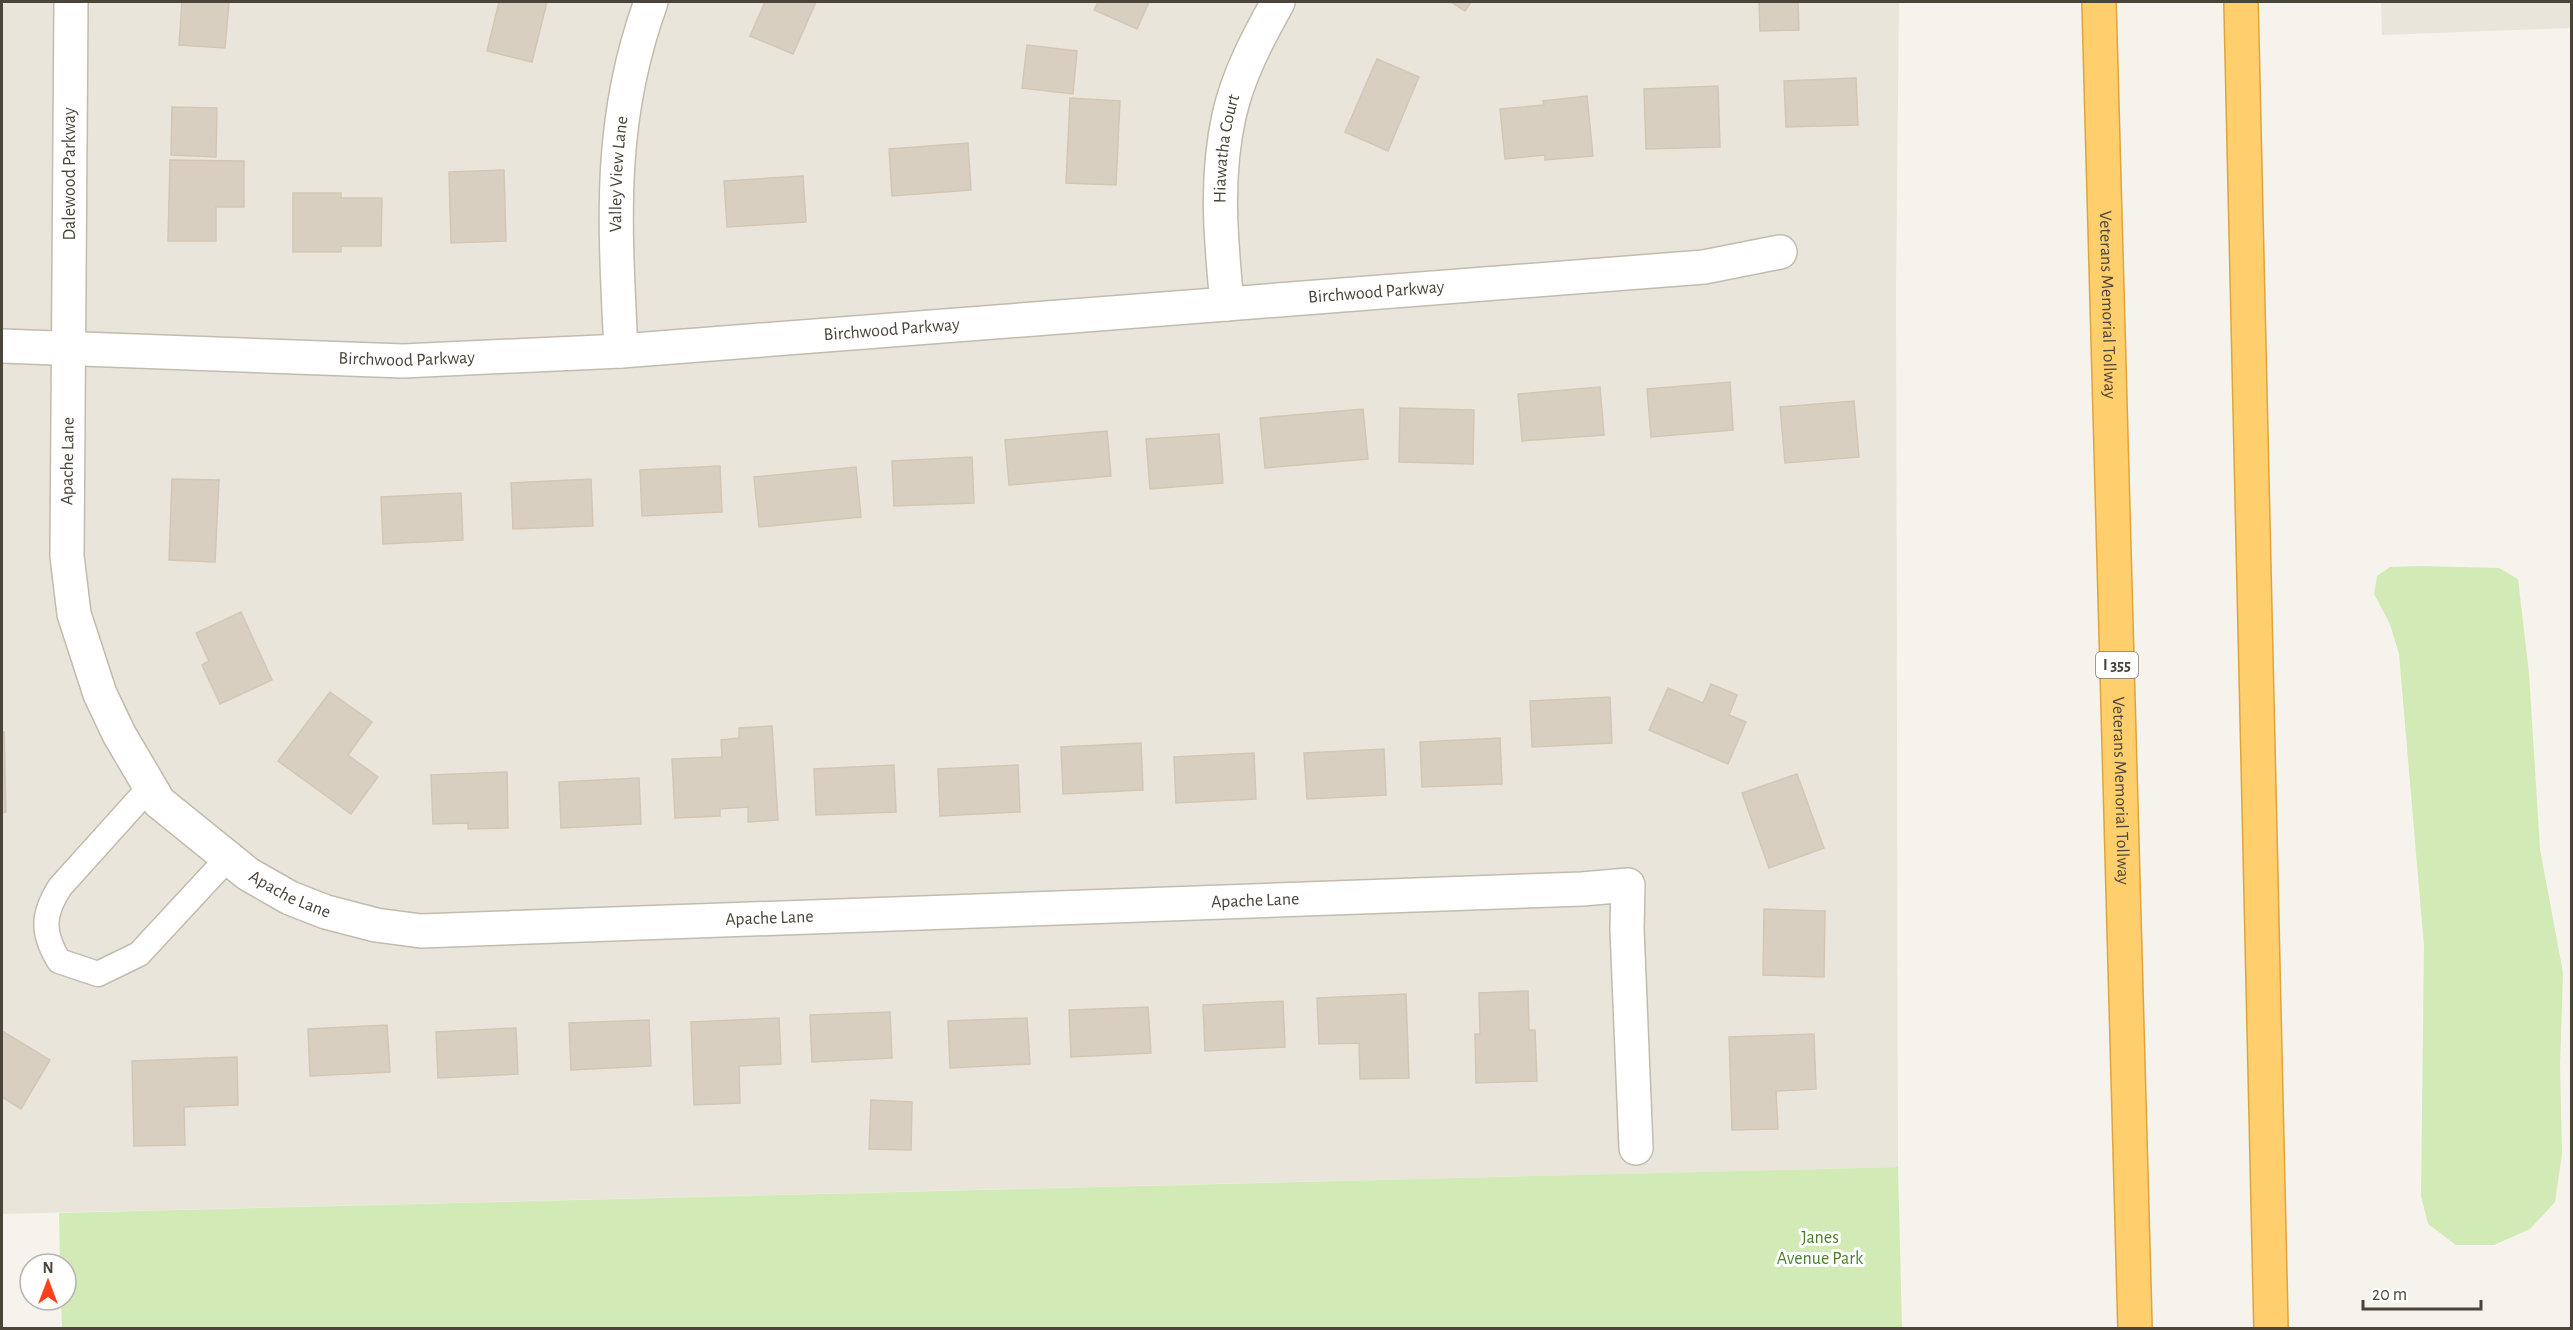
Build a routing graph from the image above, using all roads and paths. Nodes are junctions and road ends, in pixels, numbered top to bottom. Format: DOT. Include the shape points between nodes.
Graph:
graph roads {
  1 [pos="71,2"];
  2 [pos="651,2"];
  3 [pos="1278,2"];
  4 [pos="2099,2"];
  5 [pos="2241,2"];
  6 [pos="1780,252"];
  7 [pos="1227,304"];
  8 [pos="2,346"];
  9 [pos="69,346"];
  10 [pos="621,351"];
  11 [pos="150,787"];
  12 [pos="228,858"];
  13 [pos="1636,1148"];
  14 [pos="2135,1329"];
  15 [pos="2271,1329"];
  1 -- 9 [label="street, Dalewood Parkway"];
  2 -- 10 [label="street, Valley View Lane" via="627,87 617,149 614,212"];
  3 -- 7 [label="street, Hiawatha Court" via="1244,69 1229,115 1220,172 1220,229"];
  4 -- 14 [label="highway, Veterans Memorial Tollway / I 355"];
  5 -- 15 [label="highway"];
  6 -- 7 [label="street, Birchwood Parkway" via="1704,267"];
  7 -- 10 [label="street, Birchwood Parkway"];
  8 -- 9 [label="street, Birchwood Parkway"];
  9 -- 10 [label="street, Birchwood Parkway" via="403,361"];
  9 -- 11 [label="street, Apache Lane" via="67,556 74,614 100,694"];
  11 -- 12 [label="street, Apache Lane" via="159,802"];
  11 -- 12 [label="lane" via="60,887 48,906 46,940 59,961 98,974 139,954"];
  12 -- 13 [label="street, Apache Lane" via="282,894 326,912 421,931 1628,885"];
}
